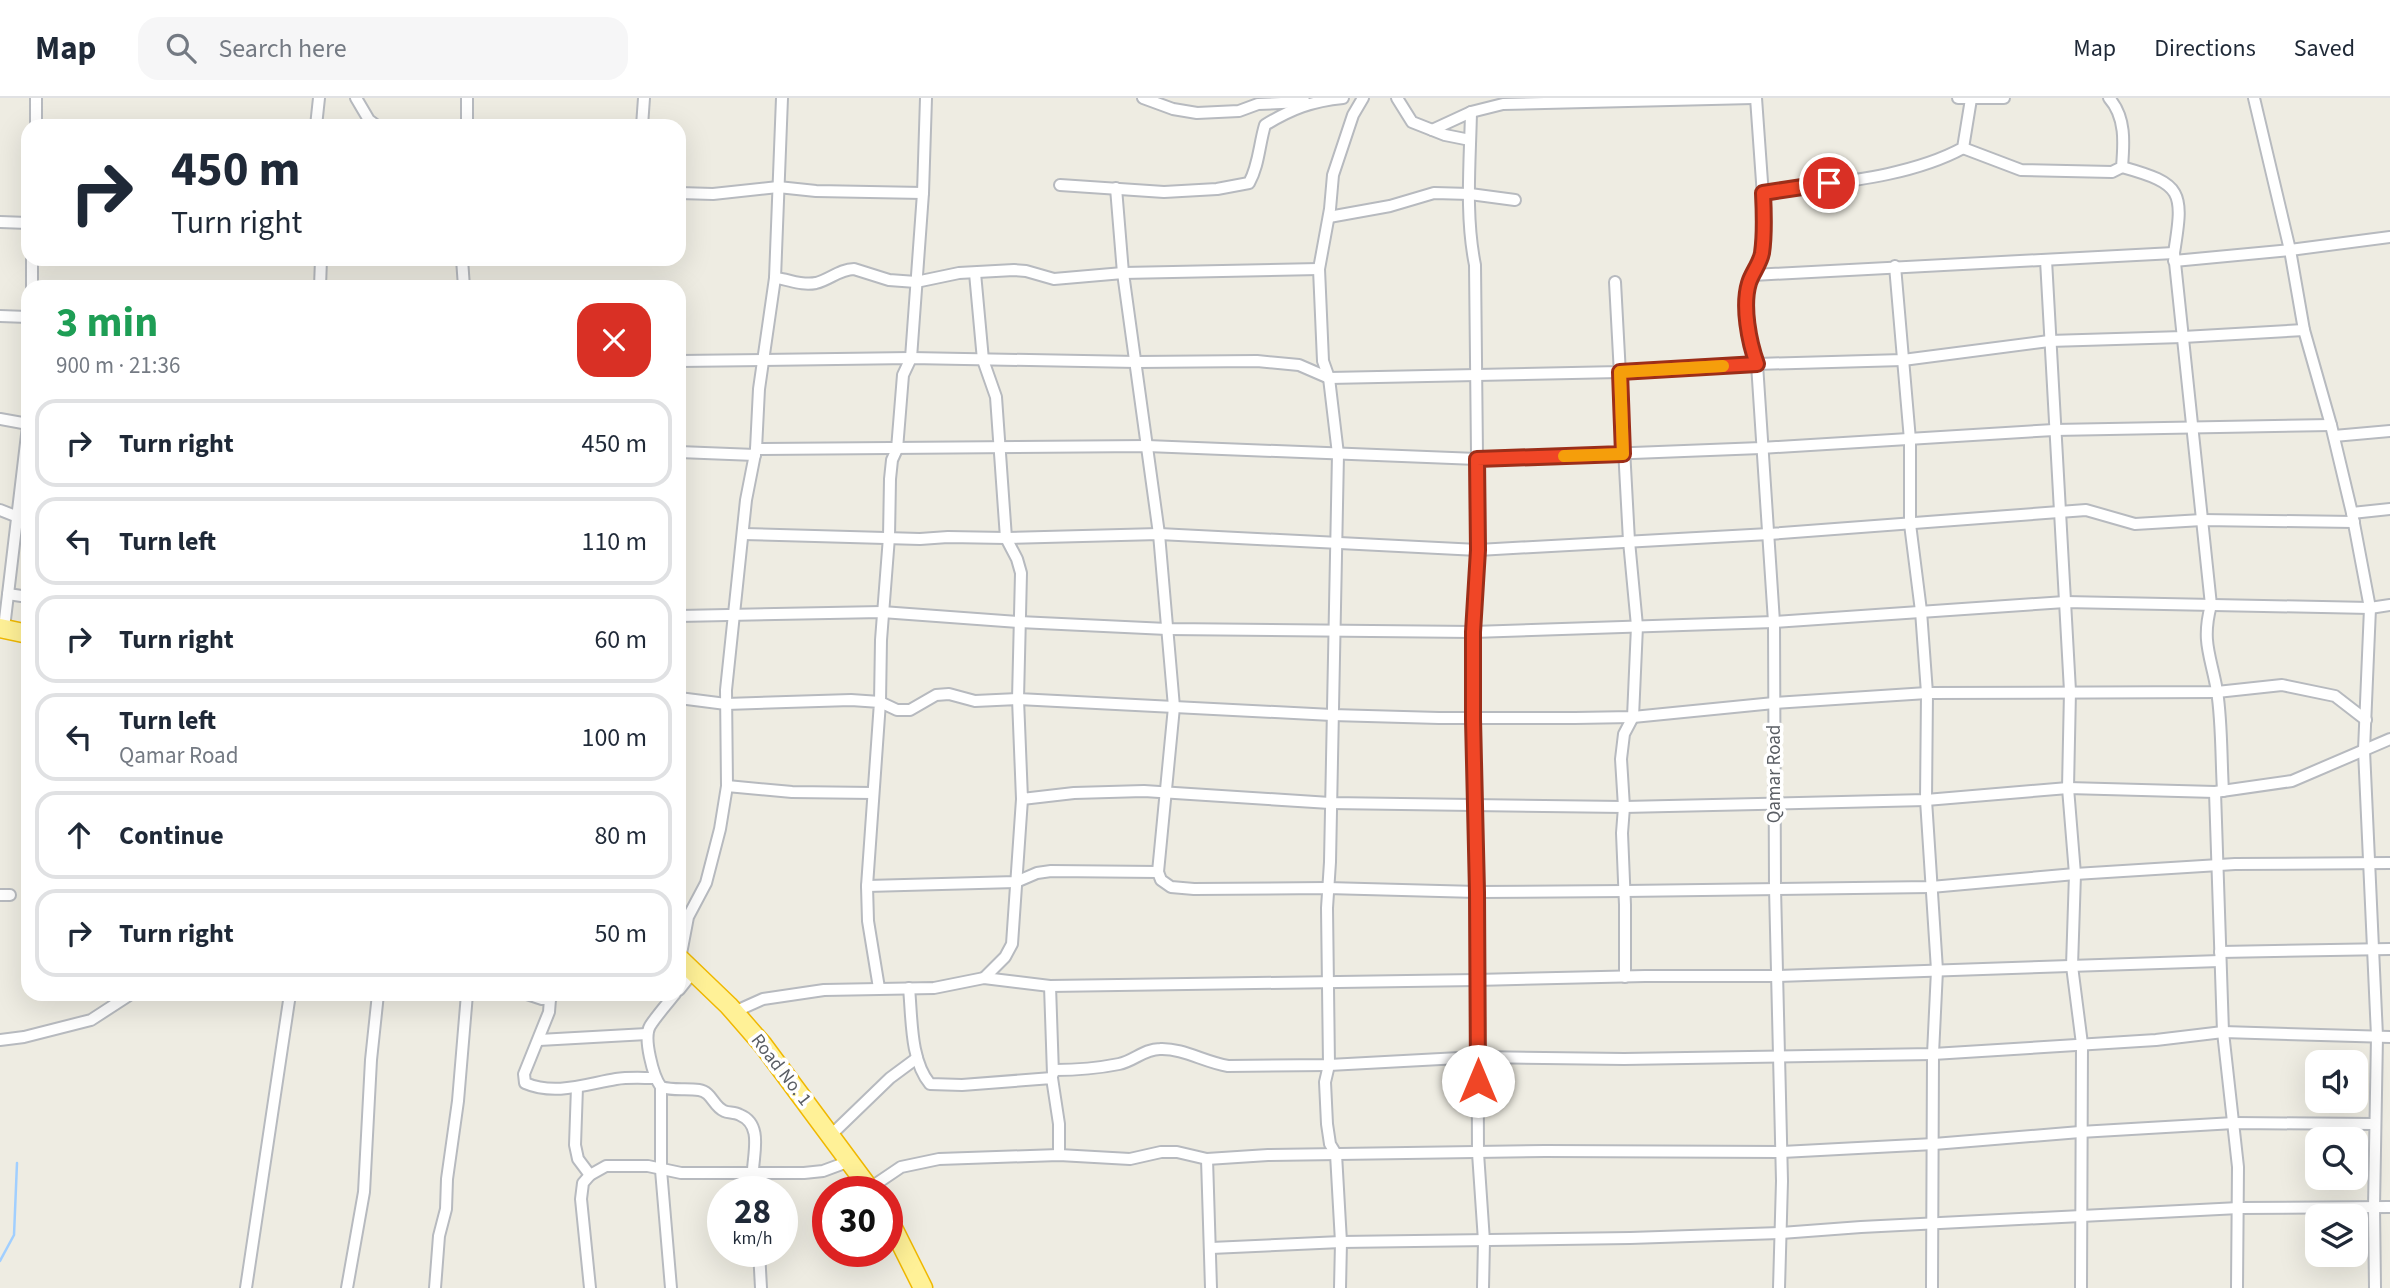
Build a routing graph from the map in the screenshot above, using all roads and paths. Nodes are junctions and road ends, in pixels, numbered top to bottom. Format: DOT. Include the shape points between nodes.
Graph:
graph roads {
  1 [pos="36,98"];
  2 [pos="319,98"];
  3 [pos="356,98"];
  4 [pos="467,98"];
  5 [pos="644,98"];
  6 [pos="782,98"];
  7 [pos="926,98"];
  8 [pos="1143,98"];
  9 [pos="1239,98"];
  10 [pos="1343,98"];
  11 [pos="1363,98"];
  12 [pos="1397,98"];
  13 [pos="1755,98"];
  14 [pos="1958,98"];
  15 [pos="2004,98"];
  16 [pos="2109,98"];
  17 [pos="2254,98"];
  18 [pos="1971,99"];
  19 [pos="1313,102"];
  20 [pos="1239,111"];
  21 [pos="1471,112"];
  22 [pos="36,119"];
  23 [pos="317,119"];
  24 [pos="368,119"];
  25 [pos="467,119"];
  26 [pos="642,119"];
  27 [pos="1432,130"];
  28 [pos="1470,140"];
  29 [pos="1963,148"];
  30 [pos="2122,167"];
  31 [pos="1060,185"];
  32 [pos="778,187"];
  33 [pos="1116,188"];
  34 [pos="686,192"];
  35 [pos="923,193"];
  36 [pos="1763,193"];
  37 [pos="1470,194"];
  38 [pos="1515,200"];
  39 [pos="1329,217"];
  40 [pos="0,222"];
  41 [pos="21,223"];
  42 [pos="2390,237"];
  43 [pos="2290,250"];
  44 [pos="2174,257"];
  45 [pos="2046,260"];
  46 [pos="1895,266"];
  47 [pos="1319,269"];
  48 [pos="975,273"];
  49 [pos="1123,273"];
  50 [pos="1753,275"];
  51 [pos="775,278"];
  52 [pos="916,282"];
  53 [pos="1615,282"];
  54 [pos="0,316"];
  55 [pos="21,317"];
  56 [pos="2304,330"];
  57 [pos="2183,337"];
  58 [pos="2049,341"];
  59 [pos="911,358"];
  60 [pos="765,360"];
  61 [pos="983,360"];
  62 [pos="1903,360"];
  63 [pos="686,361"];
  64 [pos="1137,362"];
  65 [pos="1757,364"];
  66 [pos="1620,372"];
  67 [pos="1475,374"];
  68 [pos="1329,378"];
  69 [pos="0,419"];
  70 [pos="21,424"];
  71 [pos="2192,428"];
  72 [pos="2054,429"];
  73 [pos="2332,430"];
  74 [pos="2390,431"];
  75 [pos="1910,440"];
  76 [pos="1147,446"];
  77 [pos="1000,447"];
  78 [pos="1761,448"];
  79 [pos="897,449"];
  80 [pos="686,452"];
  81 [pos="755,452"];
  82 [pos="1338,454"];
  83 [pos="1623,454"];
  84 [pos="1477,459"];
  85 [pos="21,489"];
  86 [pos="0,509"];
  87 [pos="2390,509"];
  88 [pos="2059,511"];
  89 [pos="18,517"];
  90 [pos="2353,517"];
  91 [pos="2202,520"];
  92 [pos="1910,524"];
  93 [pos="743,534"];
  94 [pos="1159,534"];
  95 [pos="1769,534"];
  96 [pos="889,537"];
  97 [pos="1006,538"];
  98 [pos="1629,541"];
  99 [pos="1336,544"];
  100 [pos="1478,550"];
  101 [pos="8,594"];
  102 [pos="21,596"];
  103 [pos="2065,602"];
  104 [pos="2211,605"];
  105 [pos="2390,605"];
  106 [pos="2370,608"];
  107 [pos="1921,611"];
  108 [pos="882,612"];
  109 [pos="686,616"];
  110 [pos="734,616"];
  111 [pos="1019,622"];
  112 [pos="1774,622"];
  113 [pos="1636,626"];
  114 [pos="2,628"];
  115 [pos="1167,629"];
  116 [pos="1334,630"];
  117 [pos="21,632"];
  118 [pos="1473,632"];
  119 [pos="2070,691"];
  120 [pos="2217,692"];
  121 [pos="1927,693"];
  122 [pos="686,699"];
  123 [pos="1018,699"];
  124 [pos="880,702"];
  125 [pos="726,704"];
  126 [pos="1774,704"];
  127 [pos="1174,707"];
  128 [pos="1332,715"];
  129 [pos="1633,718"];
  130 [pos="1473,719"];
  131 [pos="2366,720"];
  132 [pos="2390,740"];
  133 [pos="2364,750"];
  134 [pos="727,786"];
  135 [pos="2068,788"];
  136 [pos="2219,791"];
  137 [pos="1165,792"];
  138 [pos="873,793"];
  139 [pos="1022,799"];
  140 [pos="1926,800"];
  141 [pos="1774,802"];
  142 [pos="1330,803"];
  143 [pos="1475,806"];
  144 [pos="1624,807"];
  145 [pos="2369,863"];
  146 [pos="2390,863"];
  147 [pos="2216,866"];
  148 [pos="1158,872"];
  149 [pos="2074,874"];
  150 [pos="1016,882"];
  151 [pos="867,886"];
  152 [pos="1931,887"];
  153 [pos="1327,888"];
  154 [pos="1774,888"];
  155 [pos="1625,891"];
  156 [pos="1477,892"];
  157 [pos="686,940"];
  158 [pos="2373,949"];
  159 [pos="2390,949"];
  160 [pos="2220,956"];
  161 [pos="686,964"];
  162 [pos="2072,966"];
  163 [pos="1937,970"];
  164 [pos="1777,976"];
  165 [pos="1625,977"];
  166 [pos="984,978"];
  167 [pos="1476,980"];
  168 [pos="1326,981"];
  169 [pos="1050,986"];
  170 [pos="879,988"];
  171 [pos="909,988"];
  172 [pos="120,1001"];
  173 [pos="289,1001"];
  174 [pos="377,1001"];
  175 [pos="466,1001"];
  176 [pos="551,1001"];
  177 [pos="670,1001"];
  178 [pos="734,1012"];
  179 [pos="2223,1032"];
  180 [pos="647,1034"];
  181 [pos="2377,1036"];
  182 [pos="2390,1037"];
  183 [pos="0,1040"];
  184 [pos="538,1040"];
  185 [pos="2082,1044"];
  186 [pos="1933,1054"];
  187 [pos="1478,1057"];
  188 [pos="917,1058"];
  189 [pos="1779,1058"];
  190 [pos="1329,1065"];
  191 [pos="1053,1074"];
  192 [pos="658,1082"];
  193 [pos="578,1087"];
  194 [pos="2234,1123"];
  195 [pos="2375,1124"];
  196 [pos="2080,1132"];
  197 [pos="831,1135"];
  198 [pos="1934,1144"];
  199 [pos="1782,1152"];
  200 [pos="1478,1153"];
  201 [pos="1336,1154"];
  202 [pos="1059,1155"];
  203 [pos="1208,1158"];
  204 [pos="850,1161"];
  205 [pos="661,1170"];
  206 [pos="753,1171"];
  207 [pos="590,1175"];
  208 [pos="753,1176"];
  209 [pos="861,1176"];
  210 [pos="889,1176"];
  211 [pos="2374,1207"];
  212 [pos="2390,1207"];
  213 [pos="2239,1208"];
  214 [pos="2081,1215"];
  215 [pos="1933,1223"];
  216 [pos="1781,1233"];
  217 [pos="1484,1241"];
  218 [pos="1340,1242"];
  219 [pos="903,1248"];
  220 [pos="1210,1248"];
  221 [pos="760,1267"];
  222 [pos="246,1288"];
  223 [pos="347,1288"];
  224 [pos="435,1288"];
  225 [pos="590,1288"];
  226 [pos="671,1288"];
  227 [pos="761,1288"];
  228 [pos="923,1288"];
  229 [pos="1211,1288"];
  230 [pos="1340,1288"];
  231 [pos="1483,1288"];
  232 [pos="1779,1288"];
  233 [pos="1932,1288"];
  234 [pos="2081,1288"];
  235 [pos="2237,1288"];
  236 [pos="2375,1288"];
  1 -- 22 [label="street"];
  2 -- 23 [label="street"];
  3 -- 24 [label="street"];
  4 -- 25 [label="street"];
  5 -- 26 [label="street"];
  6 -- 32 [label="street"];
  7 -- 35 [label="street"];
  8 -- 20 [label="street" via="1197,113"];
  9 -- 20 [label="street"];
  10 -- 19 [label="street"];
  11 -- 39 [label="street" via="1333,175"];
  12 -- 27 [label="street" via="1412,122"];
  13 -- 21 [label="street" via="1503,104"];
  13 -- 36 [label="street, Qamar Road"];
  14 -- 18 [label="street"];
  15 -- 18 [label="street"];
  16 -- 30 [label="street" via="2124,134"];
  17 -- 43 [label="street"];
  18 -- 29 [label="street"];
  19 -- 20 [label="street" via="1258,104"];
  19 -- 33 [label="street" via="1265,125 1249,183 1164,192"];
  21 -- 27 [label="street"];
  21 -- 28 [label="street"];
  27 -- 28 [label="street"];
  28 -- 37 [label="street"];
  29 -- 30 [label="street" via="2021,170 2112,172"];
  29 -- 36 [label="street" via="1909,170"];
  30 -- 44 [label="street" via="2157,177 2170,186 2178,200"];
  31 -- 33 [label="street"];
  32 -- 34 [label="street"];
  32 -- 35 [label="street"];
  32 -- 51 [label="street"];
  33 -- 49 [label="street"];
  35 -- 52 [label="street"];
  36 -- 50 [label="street, Qamar Road" via="1765,224"];
  37 -- 38 [label="street"];
  37 -- 39 [label="street" via="1434,193"];
  37 -- 67 [label="street"];
  39 -- 47 [label="street"];
  40 -- 41 [label="street"];
  42 -- 43 [label="street"];
  43 -- 44 [label="street"];
  43 -- 56 [label="street"];
  44 -- 45 [label="street"];
  44 -- 57 [label="street"];
  45 -- 46 [label="street"];
  45 -- 58 [label="street"];
  46 -- 50 [label="street"];
  46 -- 62 [label="street"];
  47 -- 49 [label="street"];
  47 -- 68 [label="street"];
  48 -- 49 [label="street" via="1014,270 1054,279"];
  48 -- 52 [label="street"];
  48 -- 61 [label="street"];
  49 -- 64 [label="street"];
  50 -- 65 [label="street, Qamar Road" via="1749,282 1749,335"];
  51 -- 52 [label="street" via="805,285 854,269"];
  51 -- 60 [label="street"];
  52 -- 59 [label="street"];
  53 -- 66 [label="street"];
  54 -- 55 [label="street"];
  56 -- 57 [label="street"];
  56 -- 73 [label="street"];
  57 -- 58 [label="street"];
  57 -- 71 [label="street"];
  58 -- 62 [label="street"];
  58 -- 72 [label="street"];
  59 -- 60 [label="street"];
  59 -- 61 [label="street"];
  59 -- 79 [label="street" via="903,376"];
  60 -- 63 [label="street"];
  60 -- 81 [label="street"];
  61 -- 64 [label="street"];
  61 -- 77 [label="street" via="996,397"];
  62 -- 65 [label="street"];
  62 -- 75 [label="street"];
  64 -- 68 [label="street" via="1285,362"];
  64 -- 76 [label="street"];
  65 -- 66 [label="street"];
  65 -- 78 [label="street, Qamar Road"];
  66 -- 67 [label="street"];
  66 -- 83 [label="street"];
  67 -- 68 [label="street"];
  67 -- 84 [label="street"];
  68 -- 82 [label="street"];
  69 -- 70 [label="street"];
  71 -- 72 [label="street"];
  71 -- 73 [label="street"];
  71 -- 91 [label="street"];
  72 -- 75 [label="street"];
  72 -- 88 [label="street"];
  73 -- 74 [label="street"];
  73 -- 90 [label="street"];
  75 -- 78 [label="street"];
  75 -- 92 [label="street"];
  76 -- 77 [label="street"];
  76 -- 82 [label="street"];
  76 -- 94 [label="street"];
  77 -- 79 [label="street"];
  77 -- 97 [label="street"];
  78 -- 83 [label="street"];
  78 -- 95 [label="street, Qamar Road"];
  79 -- 81 [label="street"];
  79 -- 96 [label="street" via="891,470"];
  80 -- 81 [label="street"];
  81 -- 93 [label="street"];
  82 -- 84 [label="street"];
  82 -- 99 [label="street"];
  83 -- 84 [label="street"];
  83 -- 98 [label="street"];
  84 -- 100 [label="street"];
  85 -- 89 [label="street"];
  86 -- 89 [label="street"];
  87 -- 90 [label="street"];
  88 -- 91 [label="street" via="2085,510 2135,524"];
  88 -- 92 [label="street"];
  88 -- 103 [label="street"];
  89 -- 101 [label="street"];
  90 -- 91 [label="street"];
  90 -- 106 [label="street"];
  91 -- 104 [label="street"];
  92 -- 95 [label="street"];
  92 -- 107 [label="street"];
  93 -- 96 [label="street"];
  93 -- 110 [label="street"];
  94 -- 97 [label="street"];
  94 -- 99 [label="street"];
  94 -- 115 [label="street"];
  95 -- 98 [label="street"];
  95 -- 112 [label="street, Qamar Road"];
  96 -- 97 [label="street"];
  96 -- 108 [label="street"];
  97 -- 111 [label="street" via="1021,573"];
  98 -- 100 [label="street"];
  98 -- 113 [label="street"];
  99 -- 100 [label="street"];
  99 -- 116 [label="street"];
  100 -- 118 [label="street"];
  101 -- 102 [label="street"];
  101 -- 114 [label="street"];
  103 -- 104 [label="street"];
  103 -- 107 [label="street"];
  103 -- 119 [label="street"];
  104 -- 106 [label="street"];
  104 -- 120 [label="street" via="2206,643"];
  105 -- 106 [label="street"];
  106 -- 131 [label="street"];
  107 -- 112 [label="street"];
  107 -- 121 [label="street"];
  108 -- 110 [label="street"];
  108 -- 111 [label="street"];
  108 -- 124 [label="street"];
  109 -- 110 [label="street"];
  110 -- 125 [label="street"];
  111 -- 115 [label="street"];
  111 -- 123 [label="street"];
  112 -- 113 [label="street"];
  112 -- 126 [label="street, Qamar Road"];
  113 -- 118 [label="street"];
  113 -- 129 [label="street"];
  114 -- 117 [label="highway"];
  115 -- 116 [label="street"];
  115 -- 127 [label="street"];
  116 -- 118 [label="street"];
  116 -- 128 [label="street"];
  118 -- 130 [label="street"];
  119 -- 120 [label="street"];
  119 -- 121 [label="street"];
  119 -- 135 [label="street"];
  120 -- 131 [label="street" via="2282,685 2307,689 2334,696"];
  120 -- 136 [label="street"];
  121 -- 126 [label="street"];
  121 -- 140 [label="street"];
  122 -- 125 [label="street"];
  123 -- 124 [label="street" via="975,701 936,695 906,710"];
  123 -- 127 [label="street"];
  123 -- 139 [label="street"];
  124 -- 125 [label="street"];
  124 -- 138 [label="street"];
  125 -- 134 [label="street"];
  126 -- 129 [label="street"];
  126 -- 141 [label="street, Qamar Road"];
  127 -- 128 [label="street"];
  127 -- 137 [label="street"];
  128 -- 130 [label="street"];
  128 -- 142 [label="street"];
  129 -- 130 [label="street"];
  129 -- 144 [label="street" via="1622,749"];
  130 -- 143 [label="street"];
  131 -- 133 [label="street"];
  132 -- 133 [label="street"];
  133 -- 136 [label="street" via="2292,781"];
  133 -- 145 [label="street"];
  134 -- 138 [label="street"];
  134 -- 157 [label="street" via="706,883 688,917"];
  135 -- 136 [label="street"];
  135 -- 140 [label="street"];
  135 -- 149 [label="street"];
  136 -- 147 [label="street"];
  137 -- 139 [label="street"];
  137 -- 142 [label="street"];
  137 -- 148 [label="street"];
  138 -- 151 [label="street"];
  139 -- 150 [label="street"];
  140 -- 141 [label="street"];
  140 -- 152 [label="street"];
  141 -- 144 [label="street"];
  141 -- 154 [label="street, Qamar Road"];
  142 -- 143 [label="street"];
  142 -- 153 [label="street"];
  143 -- 144 [label="street"];
  143 -- 156 [label="street"];
  144 -- 155 [label="street"];
  145 -- 146 [label="street"];
  145 -- 147 [label="street"];
  145 -- 158 [label="street"];
  147 -- 149 [label="street"];
  147 -- 160 [label="street"];
  148 -- 150 [label="street" via="1043,871"];
  148 -- 153 [label="street" via="1171,887"];
  149 -- 152 [label="street"];
  149 -- 162 [label="street"];
  150 -- 151 [label="street"];
  150 -- 166 [label="street" via="1012,944"];
  151 -- 170 [label="street"];
  152 -- 154 [label="street"];
  152 -- 163 [label="street"];
  153 -- 156 [label="street"];
  153 -- 168 [label="street"];
  154 -- 155 [label="street"];
  154 -- 164 [label="street, Qamar Road"];
  155 -- 156 [label="street"];
  155 -- 165 [label="street"];
  156 -- 167 [label="street"];
  158 -- 159 [label="street"];
  158 -- 160 [label="street"];
  158 -- 181 [label="street"];
  160 -- 162 [label="street"];
  160 -- 179 [label="street"];
  161 -- 178 [label="highway, Road No. 1"];
  162 -- 163 [label="street"];
  162 -- 185 [label="street"];
  163 -- 164 [label="street"];
  163 -- 186 [label="street"];
  164 -- 165 [label="street"];
  164 -- 189 [label="street, Qamar Road"];
  165 -- 167 [label="street"];
  166 -- 169 [label="street"];
  166 -- 171 [label="street"];
  167 -- 168 [label="street"];
  167 -- 187 [label="street"];
  168 -- 169 [label="street"];
  168 -- 190 [label="street"];
  169 -- 191 [label="street"];
  170 -- 171 [label="street"];
  170 -- 178 [label="street" via="775,996"];
  171 -- 188 [label="street"];
  172 -- 183 [label="street" via="91,1020"];
  173 -- 222 [label="street"];
  174 -- 223 [label="street" via="364,1192"];
  175 -- 224 [label="street"];
  176 -- 184 [label="street"];
  177 -- 180 [label="street"];
  178 -- 197 [label="highway, Road No. 1"];
  179 -- 181 [label="street"];
  179 -- 185 [label="street"];
  179 -- 194 [label="street"];
  180 -- 184 [label="street"];
  180 -- 192 [label="street"];
  181 -- 182 [label="street"];
  181 -- 195 [label="street"];
  184 -- 193 [label="street" via="524,1074 525,1083 542,1088"];
  185 -- 186 [label="street"];
  185 -- 196 [label="street"];
  186 -- 189 [label="street"];
  186 -- 198 [label="street"];
  187 -- 189 [label="street"];
  187 -- 190 [label="street"];
  187 -- 200 [label="street"];
  188 -- 191 [label="street" via="924,1077 941,1086"];
  188 -- 197 [label="street"];
  189 -- 199 [label="street, Qamar Road"];
  190 -- 191 [label="street" via="1228,1066 1157,1048 1121,1063"];
  190 -- 201 [label="street" via="1326,1124"];
  191 -- 202 [label="street"];
  192 -- 193 [label="street" via="616,1079"];
  192 -- 205 [label="street"];
  192 -- 206 [label="street" via="670,1090 702,1090 725,1112 748,1120 754,1130"];
  193 -- 207 [label="street" via="575,1145 578,1159"];
  194 -- 195 [label="street"];
  194 -- 196 [label="street"];
  194 -- 213 [label="street"];
  195 -- 211 [label="street"];
  196 -- 198 [label="street"];
  196 -- 214 [label="street"];
  197 -- 204 [label="highway, Road No. 1"];
  198 -- 199 [label="street"];
  198 -- 215 [label="street"];
  199 -- 200 [label="street"];
  199 -- 216 [label="street, Qamar Road"];
  200 -- 201 [label="street"];
  200 -- 217 [label="street"];
  201 -- 203 [label="street"];
  201 -- 218 [label="street"];
  202 -- 203 [label="street" via="1130,1159 1169,1152"];
  202 -- 210 [label="street" via="939,1159 901,1167"];
  203 -- 220 [label="street"];
  204 -- 206 [label="street" via="804,1173"];
  204 -- 209 [label="highway, Road No. 1"];
  205 -- 206 [label="street" via="705,1174"];
  205 -- 207 [label="street" via="606,1166"];
  205 -- 226 [label="street"];
  206 -- 208 [label="street"];
  207 -- 225 [label="street" via="583,1183 581,1199"];
  211 -- 212 [label="street"];
  211 -- 213 [label="street"];
  211 -- 236 [label="street"];
  213 -- 214 [label="street"];
  213 -- 235 [label="street"];
  214 -- 215 [label="street"];
  214 -- 234 [label="street"];
  215 -- 216 [label="street"];
  215 -- 233 [label="street"];
  216 -- 217 [label="street"];
  216 -- 232 [label="street, Qamar Road"];
  217 -- 218 [label="street"];
  217 -- 231 [label="street"];
  218 -- 220 [label="street"];
  218 -- 230 [label="street"];
  219 -- 228 [label="highway"];
  220 -- 229 [label="street"];
  221 -- 227 [label="street"];
}
